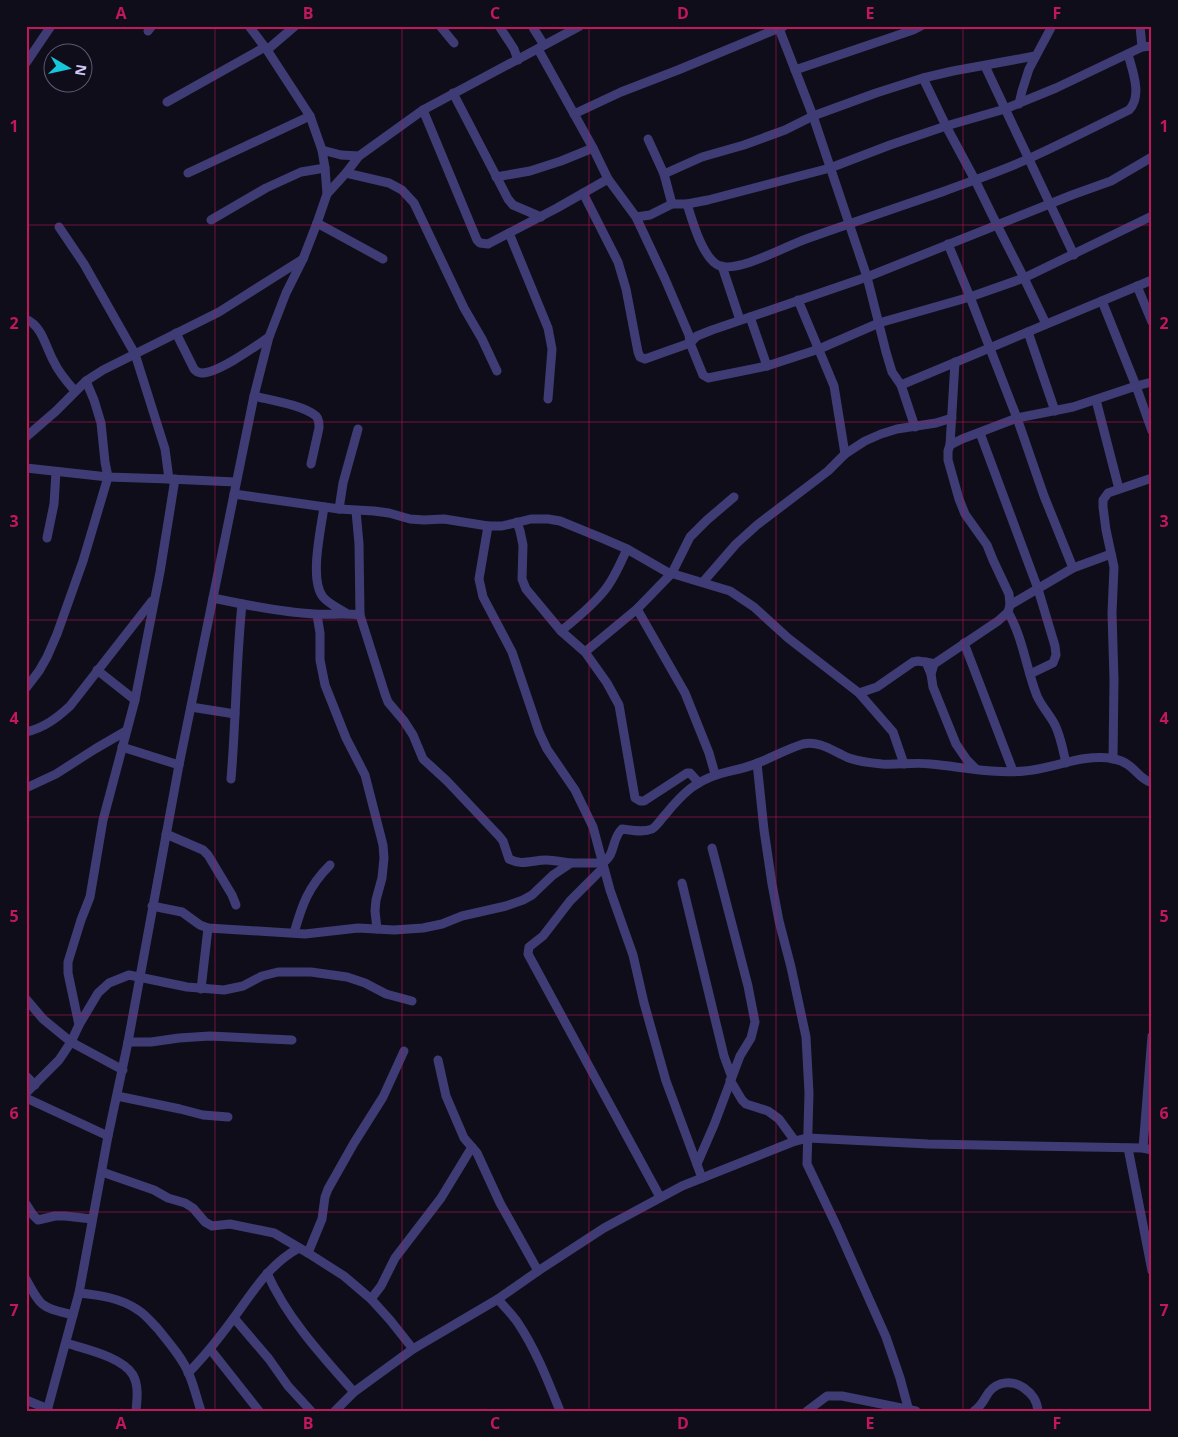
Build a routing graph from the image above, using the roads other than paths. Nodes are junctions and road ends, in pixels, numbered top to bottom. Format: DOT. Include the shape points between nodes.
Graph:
graph roads {
  1 [pos="51,26"];
  2 [pos="249,26"];
  3 [pos="295,26"];
  4 [pos="440,26"];
  5 [pos="499,26"];
  6 [pos="532,26"];
  7 [pos="580,26"];
  8 [pos="921,26"];
  9 [pos="1052,26"];
  10 [pos="1140,26"];
  11 [pos="780,27"];
  12 [pos="454,43"];
  13 [pos="1147,46"];
  14 [pos="541,47"];
  15 [pos="266,48"];
  16 [pos="1128,54"];
  17 [pos="1035,56"];
  18 [pos="518,60"];
  19 [pos="26,63"];
  20 [pos="985,66"];
  21 [pos="795,70"];
  22 [pos="923,78"];
  23 [pos="453,93"];
  24 [pos="167,102"];
  25 [pos="1019,104"];
  26 [pos="1005,109"];
  27 [pos="423,110"];
  28 [pos="574,114"];
  29 [pos="310,116"];
  30 [pos="813,116"];
  31 [pos="946,126"];
  32 [pos="648,139"];
  33 [pos="593,148"];
  34 [pos="322,150"];
  35 [pos="359,156"];
  36 [pos="1152,157"];
  37 [pos="1030,159"];
  38 [pos="326,168"];
  39 [pos="830,168"];
  40 [pos="188,172"];
  41 [pos="346,173"];
  42 [pos="664,174"];
  43 [pos="496,177"];
  44 [pos="608,179"];
  45 [pos="975,180"];
  46 [pos="583,193"];
  47 [pos="327,194"];
  48 [pos="1051,203"];
  49 [pos="672,204"];
  50 [pos="687,204"];
  51 [pos="1152,216"];
  52 [pos="541,217"];
  53 [pos="636,217"];
  54 [pos="210,220"];
  55 [pos="317,223"];
  56 [pos="849,225"];
  57 [pos="997,225"];
  58 [pos="59,227"];
  59 [pos="510,233"];
  60 [pos="948,244"];
  61 [pos="1074,254"];
  62 [pos="303,259"];
  63 [pos="383,259"];
  64 [pos="722,266"];
  65 [pos="867,277"];
  66 [pos="1024,278"];
  67 [pos="1152,280"];
  68 [pos="1137,286"];
  69 [pos="970,296"];
  70 [pos="798,300"];
  71 [pos="1102,301"];
  72 [pos="750,317"];
  73 [pos="26,319"];
  74 [pos="740,320"];
  75 [pos="1152,322"];
  76 [pos="879,323"];
  77 [pos="1046,324"];
  78 [pos="1028,332"];
  79 [pos="176,333"];
  80 [pos="269,336"];
  81 [pos="690,342"];
  82 [pos="990,348"];
  83 [pos="818,349"];
  84 [pos="135,354"];
  85 [pos="955,362"];
  86 [pos="767,366"];
  87 [pos="497,371"];
  88 [pos="86,381"];
  89 [pos="1152,382"];
  90 [pos="901,385"];
  91 [pos="1136,386"];
  92 [pos="75,391"];
  93 [pos="254,396"];
  94 [pos="548,399"];
  95 [pos="1096,400"];
  96 [pos="1055,411"];
  97 [pos="952,418"];
  98 [pos="1018,418"];
  99 [pos="915,427"];
  100 [pos="358,429"];
  101 [pos="1152,430"];
  102 [pos="980,433"];
  103 [pos="26,437"];
  104 [pos="950,445"];
  105 [pos="846,454"];
  106 [pos="310,464"];
  107 [pos="26,468"];
  108 [pos="56,472"];
  109 [pos="108,477"];
  110 [pos="1152,478"];
  111 [pos="172,479"];
  112 [pos="236,482"];
  113 [pos="1119,488"];
  114 [pos="234,494"];
  115 [pos="734,497"];
  116 [pos="324,507"];
  117 [pos="339,509"];
  118 [pos="356,511"];
  119 [pos="517,522"];
  120 [pos="488,526"];
  121 [pos="47,538"];
  122 [pos="627,550"];
  123 [pos="1111,554"];
  124 [pos="1073,568"];
  125 [pos="672,574"];
  126 [pos="703,582"];
  127 [pos="1038,589"];
  128 [pos="213,598"];
  129 [pos="154,599"];
  130 [pos="242,604"];
  131 [pos="1009,608"];
  132 [pos="637,609"];
  133 [pos="346,613"];
  134 [pos="317,614"];
  135 [pos="360,614"];
  136 [pos="561,631"];
  137 [pos="964,643"];
  138 [pos="585,652"];
  139 [pos="930,663"];
  140 [pos="97,670"];
  141 [pos="1030,674"];
  142 [pos="26,688"];
  143 [pos="860,693"];
  144 [pos="135,700"];
  145 [pos="191,707"];
  146 [pos="235,714"];
  147 [pos="126,731"];
  148 [pos="26,732"];
  149 [pos="122,747"];
  150 [pos="1113,759"];
  151 [pos="757,763"];
  152 [pos="1066,763"];
  153 [pos="904,764"];
  154 [pos="179,765"];
  155 [pos="976,769"];
  156 [pos="1013,772"];
  157 [pos="715,774"];
  158 [pos="231,779"];
  159 [pos="699,783"];
  160 [pos="1152,783"];
  161 [pos="26,788"];
  162 [pos="166,834"];
  163 [pos="712,848"];
  164 [pos="571,863"];
  165 [pos="330,865"];
  166 [pos="603,865"];
  167 [pos="682,883"];
  168 [pos="236,905"];
  169 [pos="152,906"];
  170 [pos="208,928"];
  171 [pos="377,929"];
  172 [pos="294,933"];
  173 [pos="140,977"];
  174 [pos="201,989"];
  175 [pos="26,999"];
  176 [pos="412,1000"];
  177 [pos="79,1025"];
  178 [pos="1152,1036"];
  179 [pos="292,1040"];
  180 [pos="71,1042"];
  181 [pos="128,1042"];
  182 [pos="404,1051"];
  183 [pos="438,1060"];
  184 [pos="123,1070"];
  185 [pos="26,1076"];
  186 [pos="731,1078"];
  187 [pos="35,1085"];
  188 [pos="26,1093"];
  189 [pos="117,1096"];
  190 [pos="26,1098"];
  191 [pos="228,1117"];
  192 [pos="108,1136"];
  193 [pos="808,1138"];
  194 [pos="795,1141"];
  195 [pos="472,1147"];
  196 [pos="1128,1148"];
  197 [pos="1148,1149"];
  198 [pos="697,1164"];
  199 [pos="102,1172"];
  200 [pos="702,1178"];
  201 [pos="660,1197"];
  202 [pos="26,1204"];
  203 [pos="92,1219"];
  204 [pos="299,1248"];
  205 [pos="308,1253"];
  206 [pos="538,1271"];
  207 [pos="1152,1271"];
  208 [pos="267,1273"];
  209 [pos="26,1280"];
  210 [pos="79,1293"];
  211 [pos="371,1299"];
  212 [pos="498,1299"];
  213 [pos="74,1315"];
  214 [pos="234,1318"];
  215 [pos="66,1343"];
  216 [pos="210,1349"];
  217 [pos="412,1349"];
  218 [pos="188,1373"];
  219 [pos="354,1392"];
  220 [pos="26,1400"];
  221 [pos="820,1401"];
  222 [pos="48,1410"];
  223 [pos="912,1410"];
  224 [pos="136,1411"];
  225 [pos="201,1411"];
  226 [pos="259,1411"];
  227 [pos="311,1411"];
  228 [pos="336,1411"];
  229 [pos="560,1411"];
  230 [pos="807,1411"];
  231 [pos="818,1411"];
  232 [pos="974,1411"];
  233 [pos="1038,1411"];
  1 -- 19 [label="street"];
  2 -- 15 [label="street"];
  3 -- 15 [label="street"];
  4 -- 12 [label="street"];
  5 -- 18 [label="street"];
  6 -- 14 [label="street"];
  7 -- 14 [label="street"];
  8 -- 21 [label="street"];
  9 -- 17 [label="street"];
  10 -- 13 [label="street"];
  11 -- 21 [label="street"];
  11 -- 28 [label="street"];
  13 -- 16 [label="street"];
  14 -- 18 [label="street"];
  14 -- 28 [label="street"];
  15 -- 24 [label="street"];
  15 -- 29 [label="street"];
  16 -- 25 [label="street"];
  16 -- 37 [label="street" via="1136,92 1133,106"];
  17 -- 20 [label="street"];
  17 -- 25 [label="street"];
  18 -- 23 [label="street"];
  20 -- 22 [label="street"];
  20 -- 26 [label="street"];
  21 -- 30 [label="street"];
  22 -- 30 [label="street"];
  22 -- 31 [label="street"];
  23 -- 27 [label="street"];
  23 -- 43 [label="street"];
  25 -- 26 [label="street"];
  26 -- 31 [label="street"];
  26 -- 37 [label="street"];
  27 -- 35 [label="street"];
  27 -- 59 [label="street" via="480,243 488,244"];
  28 -- 33 [label="street"];
  29 -- 34 [label="street"];
  29 -- 40 [label="street"];
  30 -- 39 [label="street"];
  30 -- 42 [label="street" via="785,130 702,157"];
  31 -- 39 [label="street"];
  31 -- 45 [label="street"];
  32 -- 42 [label="street"];
  33 -- 43 [label="street" via="530,171"];
  33 -- 44 [label="street"];
  34 -- 35 [label="street"];
  34 -- 38 [label="street"];
  35 -- 41 [label="street"];
  36 -- 48 [label="street" via="1111,181"];
  37 -- 45 [label="street"];
  37 -- 48 [label="street"];
  38 -- 47 [label="street"];
  38 -- 54 [label="street" via="300,172"];
  39 -- 50 [label="street"];
  39 -- 56 [label="street"];
  41 -- 47 [label="street"];
  41 -- 87 [label="street" via="389,183 402,190 414,203"];
  42 -- 49 [label="street"];
  43 -- 52 [label="street" via="513,205"];
  44 -- 46 [label="street"];
  44 -- 53 [label="street"];
  45 -- 56 [label="street"];
  45 -- 57 [label="street"];
  46 -- 52 [label="street"];
  46 -- 81 [label="street" via="618,262 640,357"];
  47 -- 55 [label="street"];
  48 -- 57 [label="street"];
  48 -- 61 [label="street"];
  49 -- 50 [label="street"];
  49 -- 53 [label="street" via="650,215"];
  50 -- 64 [label="street" via="708,256"];
  51 -- 61 [label="street"];
  52 -- 59 [label="street"];
  53 -- 81 [label="street"];
  55 -- 62 [label="street"];
  55 -- 63 [label="street"];
  56 -- 64 [label="street" via="755,260"];
  56 -- 65 [label="street"];
  57 -- 60 [label="street"];
  57 -- 66 [label="street"];
  58 -- 84 [label="street"];
  59 -- 94 [label="street" via="548,328 552,349"];
  60 -- 65 [label="street"];
  60 -- 69 [label="street"];
  61 -- 66 [label="street"];
  62 -- 79 [label="street" via="219,312"];
  62 -- 80 [label="street"];
  64 -- 74 [label="street"];
  65 -- 70 [label="street"];
  65 -- 76 [label="street"];
  66 -- 69 [label="street"];
  66 -- 77 [label="street"];
  67 -- 68 [label="street"];
  68 -- 71 [label="street"];
  68 -- 75 [label="street"];
  69 -- 76 [label="street"];
  69 -- 82 [label="street"];
  70 -- 72 [label="street"];
  70 -- 83 [label="street"];
  71 -- 77 [label="street"];
  71 -- 91 [label="street"];
  72 -- 74 [label="street"];
  72 -- 86 [label="street"];
  73 -- 92 [label="street" via="38,328 62,376"];
  74 -- 81 [label="street"];
  76 -- 83 [label="street"];
  76 -- 90 [label="street" via="892,372"];
  77 -- 78 [label="street"];
  78 -- 82 [label="street"];
  78 -- 96 [label="street"];
  79 -- 80 [label="street" via="194,370 203,373 224,365"];
  79 -- 84 [label="street"];
  80 -- 93 [label="street"];
  81 -- 86 [label="street" via="703,375 708,378"];
  82 -- 85 [label="street"];
  82 -- 98 [label="street"];
  83 -- 86 [label="street"];
  83 -- 105 [label="street" via="834,386"];
  84 -- 88 [label="street"];
  84 -- 111 [label="street"];
  85 -- 90 [label="street"];
  85 -- 97 [label="street"];
  88 -- 92 [label="street"];
  88 -- 109 [label="street" via="101,423"];
  89 -- 91 [label="street"];
  90 -- 99 [label="street"];
  91 -- 95 [label="street"];
  91 -- 101 [label="street"];
  92 -- 103 [label="street"];
  93 -- 106 [label="street" via="302,408 316,416 319,422"];
  93 -- 112 [label="street"];
  95 -- 96 [label="street"];
  95 -- 113 [label="street"];
  96 -- 98 [label="street"];
  97 -- 99 [label="street"];
  97 -- 104 [label="street"];
  98 -- 102 [label="street"];
  98 -- 124 [label="street"];
  99 -- 105 [label="street" via="881,434"];
  100 -- 117 [label="street"];
  102 -- 104 [label="street"];
  102 -- 127 [label="street"];
  104 -- 131 [label="street" via="948,460 959,500 987,545 1009,594"];
  105 -- 126 [label="street" via="736,544"];
  107 -- 108 [label="street"];
  108 -- 109 [label="street"];
  108 -- 121 [label="street"];
  109 -- 111 [label="street"];
  109 -- 142 [label="street" via="84,561 57,634 39,671"];
  110 -- 113 [label="street"];
  111 -- 112 [label="street"];
  111 -- 129 [label="street" via="166,538"];
  112 -- 114 [label="street"];
  113 -- 123 [label="street" via="1108,493 1103,500"];
  114 -- 116 [label="street"];
  114 -- 128 [label="street"];
  115 -- 125 [label="street" via="690,537"];
  116 -- 117 [label="street"];
  116 -- 133 [label="street" via="316,576 318,587 324,598"];
  117 -- 118 [label="street"];
  118 -- 120 [label="street"];
  118 -- 135 [label="street"];
  119 -- 120 [label="street"];
  119 -- 122 [label="street" via="560,521"];
  119 -- 136 [label="street" via="523,545 522,579 526,589"];
  120 -- 166 [label="street" via="479,579 483,597 512,652 547,750 575,790 593,827"];
  122 -- 125 [label="street"];
  122 -- 136 [label="street" via="604,591"];
  123 -- 124 [label="street"];
  123 -- 150 [label="street" via="1114,567"];
  124 -- 127 [label="street"];
  125 -- 126 [label="street"];
  125 -- 132 [label="street"];
  126 -- 143 [label="street" via="741,597"];
  127 -- 131 [label="street"];
  127 -- 141 [label="street" via="1056,655 1053,663"];
  128 -- 130 [label="street"];
  128 -- 145 [label="street"];
  129 -- 140 [label="street"];
  129 -- 144 [label="street"];
  130 -- 134 [label="street"];
  130 -- 146 [label="street"];
  131 -- 137 [label="street" via="998,621"];
  131 -- 141 [label="street"];
  132 -- 138 [label="street"];
  132 -- 157 [label="street" via="685,693"];
  133 -- 134 [label="street"];
  133 -- 135 [label="street"];
  134 -- 171 [label="street" via="326,690 365,775 382,845 382,878 375,910"];
  135 -- 164 [label="street" via="384,694 413,735 428,765 499,836 509,859 522,863 549,860"];
  136 -- 138 [label="street"];
  137 -- 139 [label="street"];
  137 -- 156 [label="street"];
  138 -- 159 [label="street" via="619,705 636,798 644,801 687,773"];
  139 -- 143 [label="street" via="913,662 878,686"];
  139 -- 155 [label="street" via="933,687 956,744"];
  140 -- 144 [label="street"];
  140 -- 148 [label="street" via="58,718"];
  141 -- 152 [label="street" via="1044,710 1058,731"];
  143 -- 153 [label="street" via="893,732"];
  144 -- 147 [label="street"];
  145 -- 146 [label="street"];
  145 -- 154 [label="street"];
  146 -- 158 [label="street"];
  147 -- 149 [label="street"];
  147 -- 161 [label="street" via="56,774"];
  149 -- 154 [label="street"];
  149 -- 177 [label="street" via="103,820 90,897 68,962"];
  150 -- 152 [label="street"];
  150 -- 160 [label="street" via="1131,766"];
  151 -- 153 [label="street" via="794,747 816,743 857,761"];
  151 -- 157 [label="street"];
  151 -- 193 [label="street" via="779,921 806,1037"];
  152 -- 156 [label="street"];
  153 -- 155 [label="street"];
  154 -- 162 [label="street"];
  155 -- 156 [label="street"];
  157 -- 159 [label="street"];
  159 -- 166 [label="street" via="652,828 642,831 622,829"];
  162 -- 168 [label="street" via="208,855"];
  162 -- 169 [label="street"];
  163 -- 186 [label="street" via="755,1022 751,1038"];
  164 -- 166 [label="street"];
  164 -- 171 [label="street" via="532,895 506,906 423,928"];
  165 -- 172 [label="street" via="312,885"];
  166 -- 198 [label="street" via="634,955 666,1081"];
  166 -- 201 [label="street" via="529,947 528,954"];
  167 -- 186 [label="street"];
  169 -- 170 [label="street" via="182,912"];
  169 -- 173 [label="street"];
  170 -- 172 [label="street"];
  170 -- 174 [label="street"];
  171 -- 172 [label="street"];
  173 -- 174 [label="street"];
  173 -- 177 [label="street" via="129,975 109,983 98,993"];
  173 -- 181 [label="street"];
  174 -- 176 [label="street" via="224,990 243,986 278,972 311,972 347,976 386,994"];
  175 -- 180 [label="street"];
  177 -- 180 [label="street"];
  178 -- 197 [label="street"];
  179 -- 181 [label="street" via="210,1036"];
  180 -- 184 [label="street"];
  180 -- 187 [label="street"];
  181 -- 184 [label="street"];
  182 -- 205 [label="street" via="383,1097 330,1184 322,1219"];
  183 -- 195 [label="street" via="446,1096 464,1138"];
  184 -- 189 [label="street"];
  185 -- 187 [label="street"];
  186 -- 194 [label="street" via="746,1104 768,1111 779,1119"];
  186 -- 198 [label="street"];
  187 -- 188 [label="street"];
  189 -- 191 [label="street" via="203,1115"];
  189 -- 192 [label="street"];
  190 -- 192 [label="street"];
  192 -- 199 [label="street"];
  193 -- 194 [label="street"];
  193 -- 196 [label="street"];
  193 -- 223 [label="street" via="807,1164 886,1337"];
  194 -- 200 [label="street"];
  195 -- 206 [label="street"];
  195 -- 211 [label="street" via="441,1198 395,1258"];
  196 -- 197 [label="street"];
  196 -- 207 [label="street"];
  198 -- 200 [label="street"];
  199 -- 203 [label="street"];
  199 -- 204 [label="street" via="190,1205 212,1226 230,1224 269,1231"];
  200 -- 201 [label="street"];
  201 -- 206 [label="street" via="604,1228"];
  202 -- 203 [label="street" via="38,1220 55,1216"];
  203 -- 210 [label="street"];
  204 -- 205 [label="street"];
  204 -- 208 [label="street"];
  205 -- 211 [label="street" via="344,1276"];
  206 -- 212 [label="street"];
  208 -- 214 [label="street"];
  208 -- 219 [label="street" via="286,1310"];
  209 -- 213 [label="street" via="42,1306"];
  210 -- 213 [label="street"];
  210 -- 218 [label="street" via="100,1295 138,1310 171,1344"];
  211 -- 217 [label="street"];
  212 -- 217 [label="street"];
  212 -- 229 [label="street" via="525,1334"];
  213 -- 215 [label="street"];
  214 -- 216 [label="street"];
  214 -- 227 [label="street"];
  215 -- 222 [label="street"];
  215 -- 224 [label="street" via="100,1353 128,1369 136,1383"];
  216 -- 218 [label="street"];
  216 -- 226 [label="street"];
  217 -- 219 [label="street"];
  218 -- 225 [label="street"];
  219 -- 228 [label="street"];
  220 -- 222 [label="street"];
  221 -- 223 [label="street" via="827,1396 842,1396"];
  221 -- 230 [label="street"];
  221 -- 231 [label="street"];
  232 -- 233 [label="street" via="992,1388 1006,1382 1020,1385 1029,1392 1035,1398"];
}
